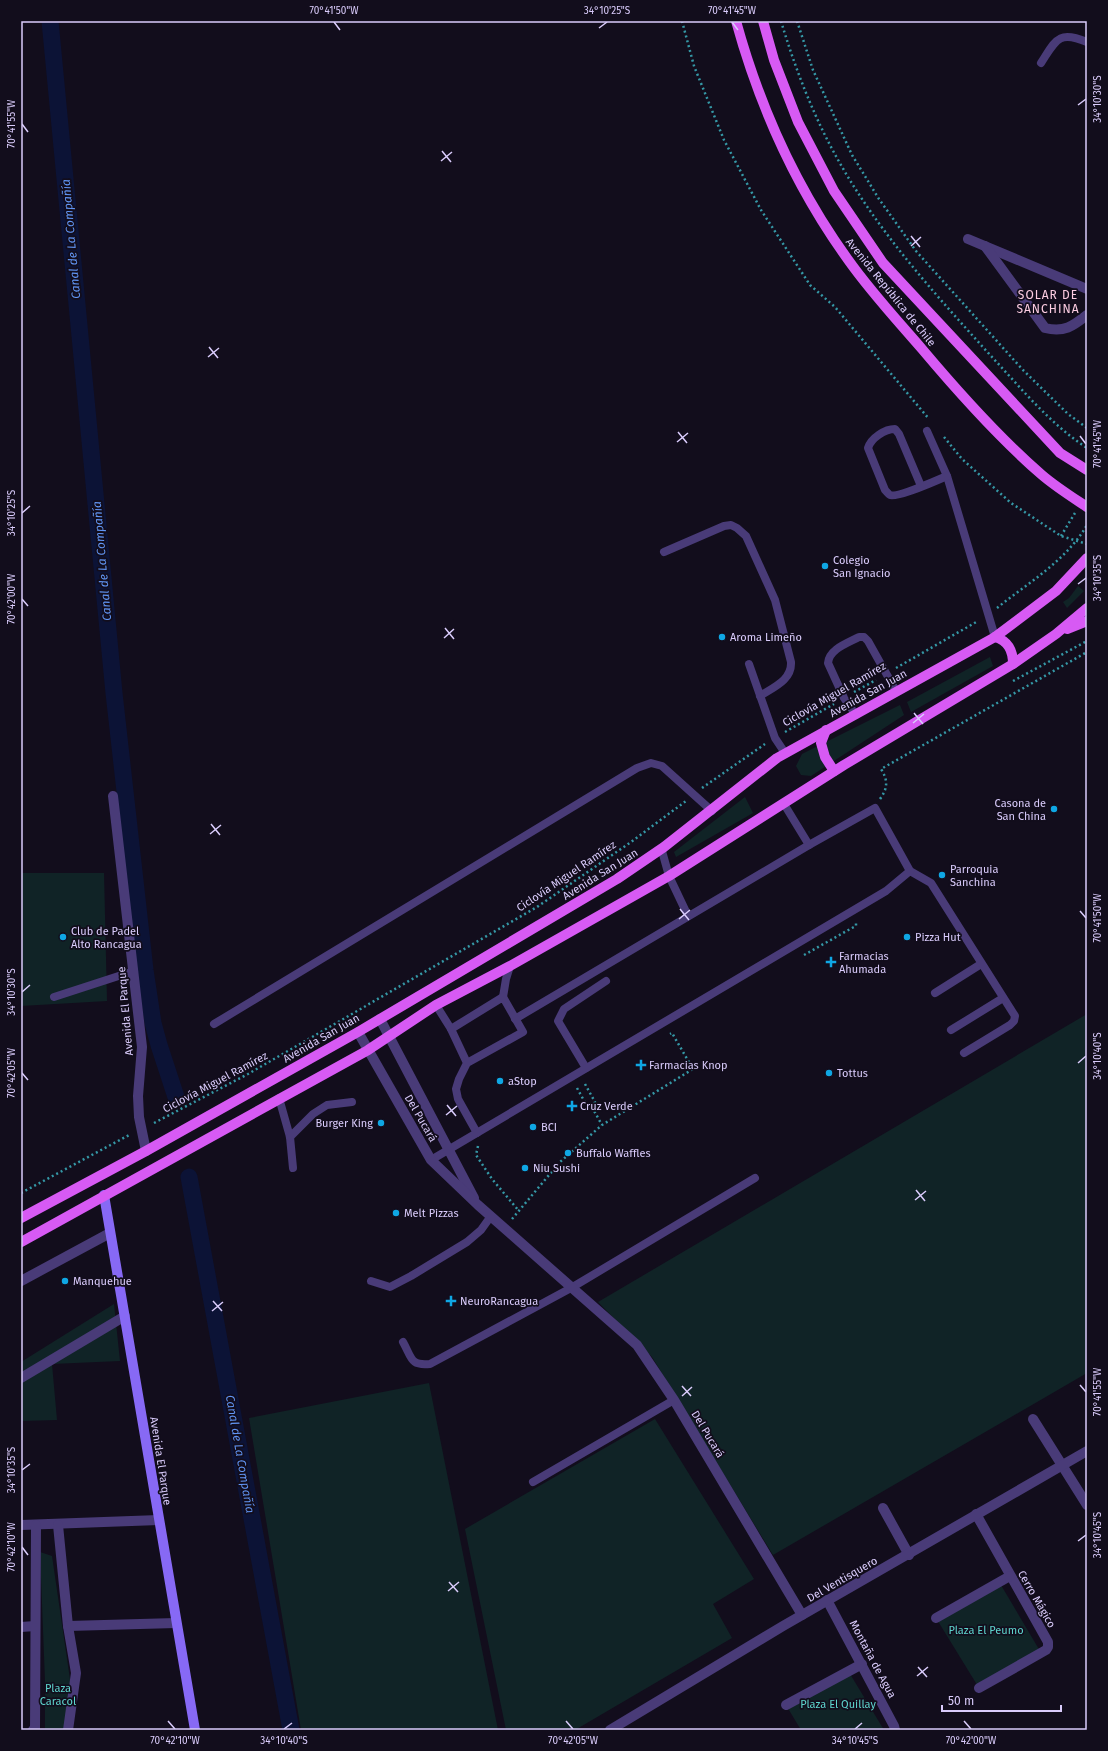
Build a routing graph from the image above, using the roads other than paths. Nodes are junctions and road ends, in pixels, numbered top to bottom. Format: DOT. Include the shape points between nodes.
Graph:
graph roads {
  1 [pos="736,21"];
  2 [pos="763,21"];
  3 [pos="1087,42"];
  4 [pos="1041,63"];
  5 [pos="968,239"];
  6 [pos="985,246"];
  7 [pos="1087,288"];
  8 [pos="1087,314"];
  9 [pos="930,428"];
  10 [pos="1087,470"];
  11 [pos="947,476"];
  12 [pos="921,486"];
  13 [pos="1084,506"];
  14 [pos="664,552"];
  15 [pos="1087,558"];
  16 [pos="1087,608"];
  17 [pos="1087,620"];
  18 [pos="1056,634"];
  19 [pos="995,637"];
  20 [pos="749,664"];
  21 [pos="1013,664"];
  22 [pos="896,691"];
  23 [pos="760,696"];
  24 [pos="856,715"];
  25 [pos="826,730"];
  26 [pos="785,753"];
  27 [pos="834,771"];
  28 [pos="113,796"];
  29 [pos="784,804"];
  30 [pos="712,811"];
  31 [pos="809,845"];
  32 [pos="664,847"];
  33 [pos="910,871"];
  34 [pos="669,876"];
  35 [pos="688,916"];
  36 [pos="981,964"];
  37 [pos="510,966"];
  38 [pos="134,971"];
  39 [pos="606,981"];
  40 [pos="935,993"];
  41 [pos="54,997"];
  42 [pos="503,997"];
  43 [pos="1003,998"];
  44 [pos="436,1005"];
  45 [pos="380,1019"];
  46 [pos="515,1019"];
  47 [pos="214,1024"];
  48 [pos="450,1029"];
  49 [pos="951,1030"];
  50 [pos="358,1032"];
  51 [pos="389,1036"];
  52 [pos="368,1050"];
  53 [pos="964,1053"];
  54 [pos="467,1063"];
  55 [pos="586,1068"];
  56 [pos="279,1098"];
  57 [pos="352,1102"];
  58 [pos="477,1133"];
  59 [pos="290,1137"];
  60 [pos="450,1149"];
  61 [pos="146,1152"];
  62 [pos="431,1160"];
  63 [pos="293,1168"];
  64 [pos="755,1178"];
  65 [pos="104,1195"];
  66 [pos="478,1205"];
  67 [pos="491,1216"];
  68 [pos="21,1218"];
  69 [pos="110,1233"];
  70 [pos="21,1242"];
  71 [pos="21,1281"];
  72 [pos="371,1281"];
  73 [pos="571,1288"];
  74 [pos="125,1316"];
  75 [pos="403,1342"];
  76 [pos="21,1378"];
  77 [pos="674,1400"];
  78 [pos="1033,1419"];
  79 [pos="1087,1451"];
  80 [pos="1062,1466"];
  81 [pos="533,1482"];
  82 [pos="1087,1505"];
  83 [pos="883,1508"];
  84 [pos="976,1514"];
  85 [pos="158,1520"];
  86 [pos="21,1525"];
  87 [pos="36,1525"];
  88 [pos="58,1525"];
  89 [pos="908,1555"];
  90 [pos="1010,1576"];
  91 [pos="827,1600"];
  92 [pos="802,1615"];
  93 [pos="936,1618"];
  94 [pos="176,1623"];
  95 [pos="35,1626"];
  96 [pos="68,1626"];
  97 [pos="21,1627"];
  98 [pos="862,1664"];
  99 [pos="979,1688"];
  100 [pos="786,1705"];
  101 [pos="617,1728"];
  102 [pos="34,1730"];
  103 [pos="68,1730"];
  104 [pos="195,1730"];
  105 [pos="895,1730"];
  1 -- 13 [label="main road, Avenida República de Chile" via="761,98 784,152 811,204 850,262 990,426 1043,476"];
  2 -- 10 [label="main road, Avenida República de Chile" via="774,60 798,122 834,191 883,263 1060,453"];
  3 -- 4 [label="lane" via="1063,36 1052,46"];
  5 -- 6 [label="street"];
  6 -- 7 [label="street"];
  6 -- 8 [label="street" via="1045,328 1066,328"];
  9 -- 11 [label="lane"];
  11 -- 12 [label="lane"];
  11 -- 19 [label="lane"];
  12 -- 12 [label="lane" via="890,495 885,490 868,448 872,439 895,429"];
  14 -- 23 [label="lane" via="724,526 731,525 746,536 775,600 791,662 789,675"];
  15 -- 19 [label="main road, Avenida San Juan" via="1056,592"];
  16 -- 18 [label="main road"];
  17 -- 18 [label="main road"];
  18 -- 21 [label="main road"];
  19 -- 21 [label="main road" via="1007,643 1013,655"];
  19 -- 22 [label="main road, Avenida San Juan"];
  20 -- 23 [label="lane"];
  21 -- 27 [label="main road"];
  22 -- 24 [label="main road, Avenida San Juan"];
  22 -- 24 [label="lane" via="868,641 859,636 828,658 844,698"];
  23 -- 26 [label="lane" via="775,738"];
  24 -- 25 [label="main road, Avenida San Juan"];
  25 -- 26 [label="main road, Avenida San Juan"];
  25 -- 27 [label="main road" via="821,743"];
  26 -- 30 [label="main road, Avenida San Juan"];
  27 -- 29 [label="main road"];
  28 -- 38 [label="street, Avenida El Parque"];
  29 -- 31 [label="lane"];
  29 -- 34 [label="main road"];
  30 -- 32 [label="main road, Avenida San Juan"];
  30 -- 47 [label="lane" via="662,766 651,763 637,768"];
  31 -- 33 [label="lane" via="875,808"];
  31 -- 35 [label="lane"];
  32 -- 34 [label="lane" via="662,851"];
  32 -- 45 [label="main road, Avenida San Juan" via="617,879"];
  33 -- 36 [label="lane" via="931,883"];
  33 -- 55 [label="lane" via="886,891"];
  34 -- 35 [label="lane"];
  34 -- 37 [label="main road"];
  35 -- 46 [label="lane"];
  36 -- 40 [label="lane"];
  36 -- 43 [label="lane"];
  37 -- 42 [label="lane"];
  37 -- 44 [label="main road"];
  38 -- 41 [label="lane"];
  38 -- 61 [label="street, Avenida El Parque" via="142,1047 138,1096"];
  39 -- 55 [label="lane" via="564,1009 558,1021"];
  42 -- 46 [label="lane"];
  42 -- 48 [label="lane"];
  43 -- 49 [label="lane"];
  43 -- 53 [label="lane" via="1015,1016 1014,1021"];
  44 -- 48 [label="lane"];
  44 -- 51 [label="main road"];
  45 -- 50 [label="main road, Avenida San Juan"];
  45 -- 51 [label="street, Del Pucará"];
  46 -- 54 [label="lane" via="523,1032"];
  48 -- 54 [label="lane"];
  50 -- 52 [label="street, Del Pucará"];
  50 -- 61 [label="main road, Avenida San Juan"];
  51 -- 52 [label="main road"];
  51 -- 60 [label="street, Del Pucará"];
  52 -- 56 [label="main road"];
  52 -- 62 [label="street, Del Pucará"];
  54 -- 58 [label="lane" via="456,1088 458,1099"];
  55 -- 58 [label="lane"];
  56 -- 59 [label="lane"];
  56 -- 65 [label="main road"];
  57 -- 59 [label="lane" via="327,1105 313,1114"];
  58 -- 60 [label="lane"];
  59 -- 63 [label="lane"];
  60 -- 62 [label="lane"];
  60 -- 66 [label="street, Del Pucará"];
  61 -- 68 [label="main road, Avenida San Juan"];
  62 -- 66 [label="street, Del Pucará"];
  64 -- 73 [label="lane"];
  65 -- 69 [label="street, Avenida El Parque"];
  65 -- 70 [label="main road"];
  66 -- 67 [label="street, Del Pucará"];
  67 -- 72 [label="lane" via="467,1242 411,1276 390,1287"];
  67 -- 73 [label="street, Del Pucará"];
  69 -- 71 [label="street"];
  69 -- 74 [label="street, Avenida El Parque"];
  73 -- 75 [label="lane" via="430,1364 418,1365 414,1362"];
  73 -- 77 [label="street, Del Pucará" via="637,1345"];
  74 -- 76 [label="street"];
  74 -- 85 [label="street, Avenida El Parque"];
  77 -- 81 [label="lane"];
  77 -- 92 [label="street, Del Pucará"];
  78 -- 80 [label="street"];
  79 -- 80 [label="street, Del Ventisquero"];
  80 -- 82 [label="street"];
  80 -- 84 [label="street, Del Ventisquero"];
  83 -- 89 [label="street"];
  84 -- 89 [label="street, Del Ventisquero"];
  84 -- 90 [label="street, Cerro Mágico"];
  85 -- 88 [label="street"];
  85 -- 94 [label="street, Avenida El Parque"];
  86 -- 87 [label="street"];
  87 -- 88 [label="street"];
  87 -- 95 [label="street"];
  88 -- 96 [label="street"];
  89 -- 91 [label="street, Del Ventisquero"];
  90 -- 93 [label="street"];
  90 -- 99 [label="street, Cerro Mágico" via="1048,1642 1048,1647"];
  91 -- 92 [label="street, Del Ventisquero"];
  91 -- 98 [label="street, Montaña de Agua"];
  92 -- 101 [label="street, Del Ventisquero"];
  94 -- 96 [label="street"];
  94 -- 104 [label="street, Avenida El Parque"];
  95 -- 97 [label="street"];
  95 -- 102 [label="street"];
  96 -- 103 [label="street" via="76,1673"];
  98 -- 100 [label="street"];
  98 -- 105 [label="street, Montaña de Agua"];
}
